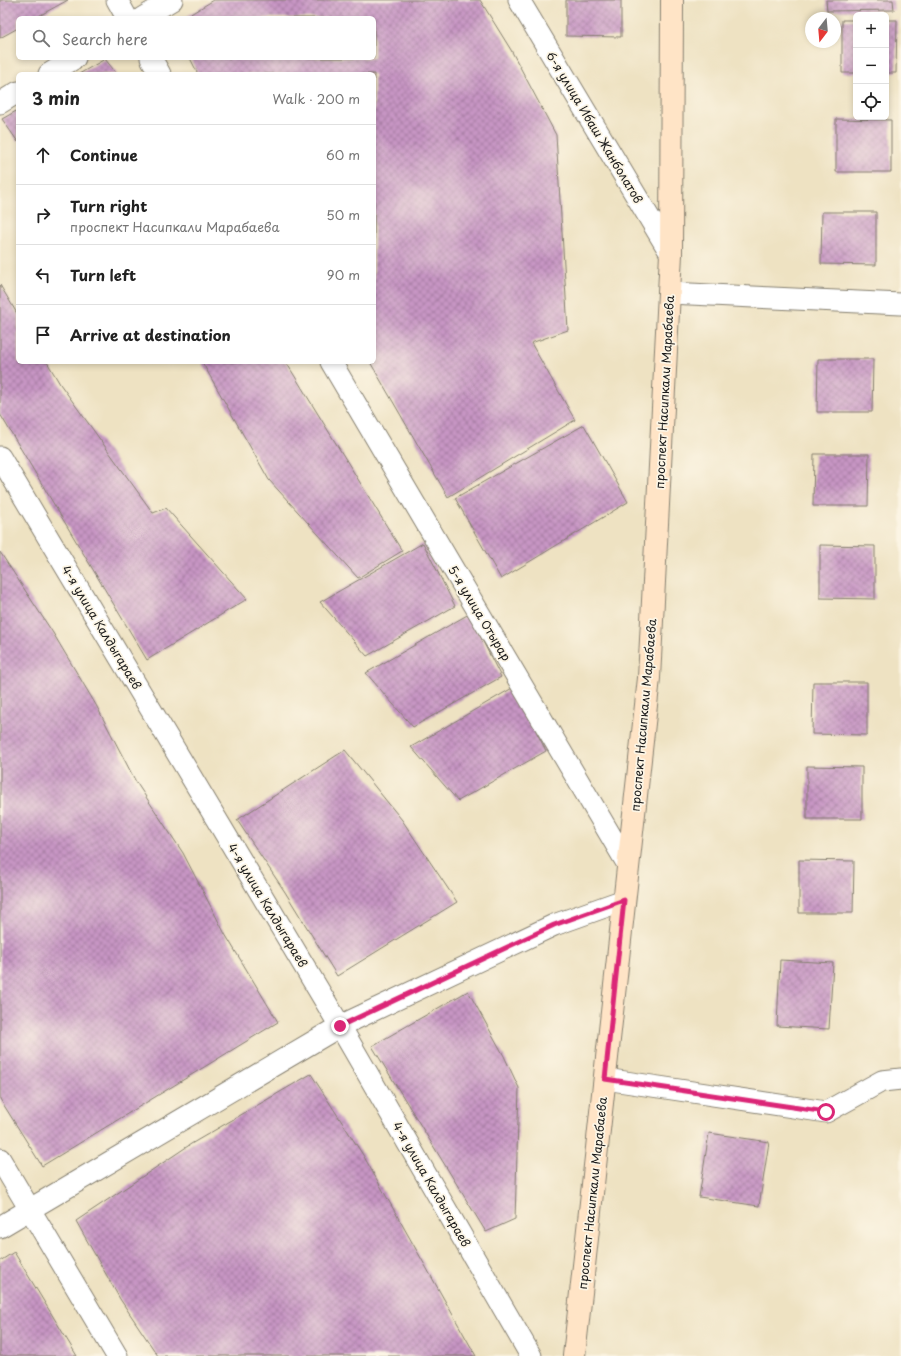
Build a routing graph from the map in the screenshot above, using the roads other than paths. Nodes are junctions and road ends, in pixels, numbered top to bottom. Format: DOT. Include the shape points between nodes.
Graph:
graph roads {
  1 [pos="117,0"];
  2 [pos="172,0"];
  3 [pos="519,0"];
  4 [pos="672,0"];
  5 [pos="126,16"];
  6 [pos="145,16"];
  7 [pos="72,60"];
  8 [pos="152,60"];
  9 [pos="52,72"];
  10 [pos="159,72"];
  11 [pos="16,93"];
  12 [pos="0,103"];
  13 [pos="671,254"];
  14 [pos="669,293"];
  15 [pos="901,304"];
  16 [pos="332,364"];
  17 [pos="0,457"];
  18 [pos="628,865"];
  19 [pos="624,900"];
  20 [pos="340,1026"];
  21 [pos="605,1079"];
  22 [pos="901,1079"];
  23 [pos="0,1160"];
  24 [pos="30,1209"];
  25 [pos="0,1227"];
  26 [pos="117,1356"];
  27 [pos="531,1356"];
  28 [pos="574,1356"];
  1 -- 5 [label="street"];
  2 -- 6 [label="street"];
  3 -- 13 [label="street, 6-я улица Ибаш Жанболатов"];
  4 -- 13 [label="main road, проспект Насипкали Марабаева"];
  7 -- 9 [label="street"];
  8 -- 10 [label="street"];
  11 -- 12 [label="street"];
  13 -- 14 [label="main road, проспект Насипкали Марабаева"];
  14 -- 15 [label="street"];
  14 -- 18 [label="main road, проспект Насипкали Марабаева" via="649,678"];
  16 -- 18 [label="street, 5-я улица Отырар"];
  17 -- 20 [label="street, 4-я улица Калдыгараев"];
  18 -- 19 [label="main road, проспект Насипкали Марабаева"];
  19 -- 20 [label="street" via="554,925"];
  19 -- 21 [label="main road, проспект Насипкали Марабаева"];
  20 -- 24 [label="street"];
  20 -- 27 [label="street, 4-я улица Калдыгараев"];
  21 -- 22 [label="street" via="826,1112 882,1080"];
  21 -- 28 [label="main road, проспект Насипкали Марабаева"];
  23 -- 24 [label="street"];
  24 -- 25 [label="street"];
  24 -- 26 [label="street"];
}
